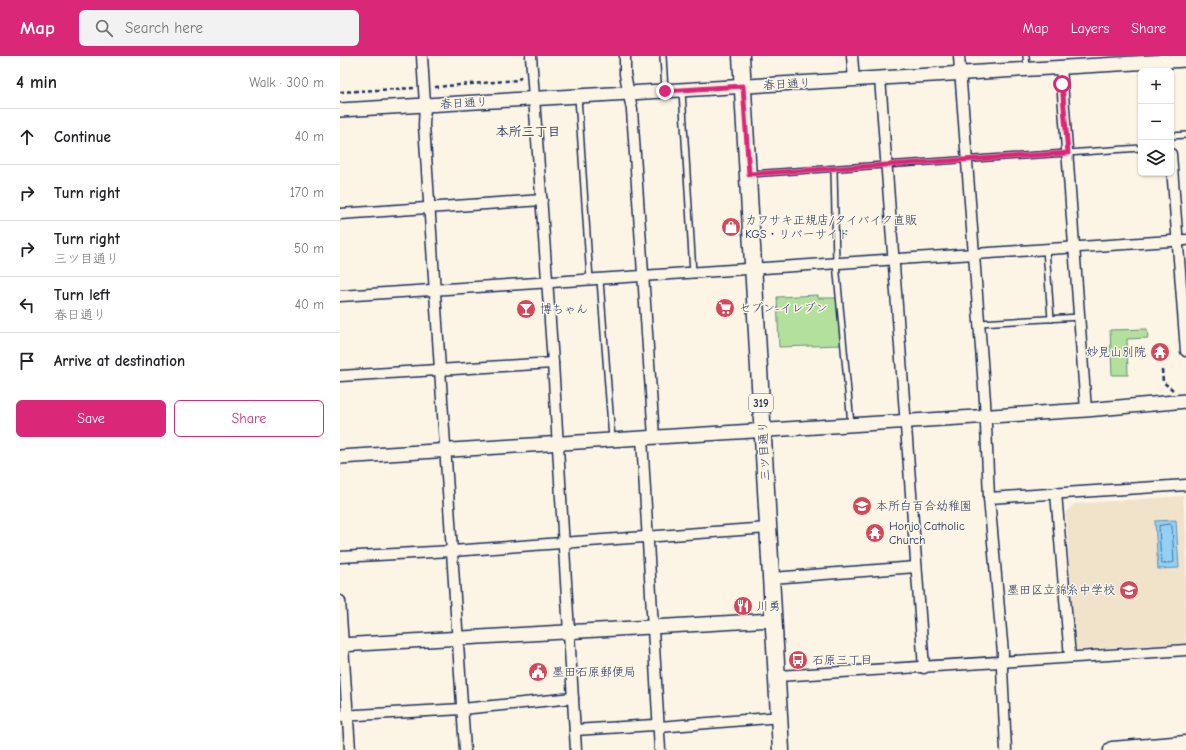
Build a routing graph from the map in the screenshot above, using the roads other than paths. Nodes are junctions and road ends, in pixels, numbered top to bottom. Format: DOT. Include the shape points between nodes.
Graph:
graph roads {
  1 [pos="422,56"];
  2 [pos="531,56"];
  3 [pos="624,56"];
  4 [pos="663,56"];
  5 [pos="741,56"];
  6 [pos="852,56"];
  7 [pos="958,56"];
  8 [pos="1186,60"];
  9 [pos="1087,61"];
  10 [pos="1026,63"];
  11 [pos="1165,63"];
  12 [pos="1061,67"];
  13 [pos="960,73"];
  14 [pos="880,78"];
  15 [pos="854,80"];
  16 [pos="743,86"];
  17 [pos="682,90"];
  18 [pos="665,91"];
  19 [pos="629,94"];
  20 [pos="578,96"];
  21 [pos="535,99"];
  22 [pos="425,105"];
  23 [pos="340,110"];
  24 [pos="1186,135"];
  25 [pos="1174,136"];
  26 [pos="1138,148"];
  27 [pos="1068,153"];
  28 [pos="967,159"];
  29 [pos="886,165"];
  30 [pos="834,169"];
  31 [pos="749,174"];
  32 [pos="1174,176"];
  33 [pos="542,200"];
  34 [pos="430,207"];
  35 [pos="340,214"];
  36 [pos="1181,240"];
  37 [pos="1075,247"];
  38 [pos="1046,250"];
  39 [pos="974,254"];
  40 [pos="893,259"];
  41 [pos="836,263"];
  42 [pos="754,269"];
  43 [pos="693,273"];
  44 [pos="644,277"];
  45 [pos="595,280"];
  46 [pos="547,283"];
  47 [pos="435,290"];
  48 [pos="340,296"];
  49 [pos="1081,317"];
  50 [pos="1051,319"];
  51 [pos="979,323"];
  52 [pos="1185,331"];
  53 [pos="1186,351"];
  54 [pos="553,363"];
  55 [pos="440,370"];
  56 [pos="340,376"];
  57 [pos="1186,401"];
  58 [pos="1086,410"];
  59 [pos="986,416"];
  60 [pos="904,421"];
  61 [pos="851,424"];
  62 [pos="763,430"];
  63 [pos="648,437"];
  64 [pos="612,440"];
  65 [pos="557,443"];
  66 [pos="446,450"];
  67 [pos="340,457"];
  68 [pos="1186,485"];
  69 [pos="1056,493"];
  70 [pos="989,498"];
  71 [pos="768,528"];
  72 [pos="648,536"];
  73 [pos="564,543"];
  74 [pos="452,551"];
  75 [pos="340,557"];
  76 [pos="916,567"];
  77 [pos="772,578"];
  78 [pos="340,601"];
  79 [pos="340,606"];
  80 [pos="774,620"];
  81 [pos="654,626"];
  82 [pos="570,631"];
  83 [pos="458,640"];
  84 [pos="341,645"];
  85 [pos="1186,650"];
  86 [pos="1070,657"];
  87 [pos="1003,662"];
  88 [pos="924,668"];
  89 [pos="778,676"];
  90 [pos="573,698"];
  91 [pos="462,709"];
  92 [pos="344,716"];
  93 [pos="780,717"];
  94 [pos="659,727"];
  95 [pos="575,730"];
  96 [pos="1186,744"];
  97 [pos="350,750"];
  98 [pos="465,750"];
  99 [pos="576,750"];
  100 [pos="660,750"];
  101 [pos="781,750"];
  102 [pos="1006,750"];
  103 [pos="1112,750"];
  1 -- 22 [label="street"];
  2 -- 21 [label="street"];
  3 -- 19 [label="street"];
  4 -- 18 [label="lane"];
  5 -- 16 [label="main road, 三ツ目通り / 319"];
  6 -- 15 [label="street"];
  7 -- 13 [label="street"];
  8 -- 11 [label="street, 春日通り"];
  9 -- 11 [label="street, 春日通り"];
  9 -- 12 [label="street, 春日通り"];
  10 -- 12 [label="street, 春日通り"];
  10 -- 13 [label="street, 春日通り"];
  12 -- 27 [label="street"];
  13 -- 14 [label="street, 春日通り"];
  13 -- 28 [label="street"];
  14 -- 15 [label="street, 春日通り"];
  14 -- 29 [label="street"];
  15 -- 16 [label="street, 春日通り"];
  16 -- 17 [label="street, 春日通り"];
  16 -- 31 [label="main road, 三ツ目通り / 319"];
  17 -- 18 [label="street, 春日通り"];
  17 -- 43 [label="lane"];
  18 -- 19 [label="street, 春日通り"];
  19 -- 20 [label="street, 春日通り"];
  19 -- 44 [label="street"];
  20 -- 21 [label="street, 春日通り"];
  20 -- 45 [label="lane"];
  21 -- 22 [label="street, 春日通り"];
  21 -- 33 [label="street"];
  22 -- 23 [label="street, 春日通り"];
  22 -- 34 [label="street" via="424,126"];
  24 -- 25 [label="lane"];
  26 -- 27 [label="lane"];
  27 -- 28 [label="lane"];
  27 -- 37 [label="street"];
  28 -- 29 [label="lane"];
  28 -- 39 [label="street"];
  29 -- 30 [label="lane"];
  29 -- 40 [label="street"];
  30 -- 31 [label="lane"];
  30 -- 41 [label="lane"];
  31 -- 42 [label="main road, 三ツ目通り / 319"];
  32 -- 36 [label="street"];
  33 -- 34 [label="street"];
  33 -- 46 [label="street"];
  34 -- 35 [label="street"];
  34 -- 47 [label="street"];
  36 -- 37 [label="street"];
  36 -- 52 [label="street"];
  37 -- 38 [label="street"];
  37 -- 49 [label="street"];
  38 -- 39 [label="street"];
  38 -- 50 [label="lane"];
  39 -- 40 [label="street"];
  39 -- 51 [label="street"];
  40 -- 41 [label="street"];
  40 -- 60 [label="street"];
  41 -- 42 [label="street"];
  41 -- 61 [label="lane"];
  42 -- 43 [label="street"];
  42 -- 62 [label="main road, 三ツ目通り / 319"];
  43 -- 44 [label="street"];
  44 -- 45 [label="street"];
  44 -- 63 [label="street"];
  45 -- 46 [label="street"];
  45 -- 64 [label="lane"];
  46 -- 47 [label="street"];
  46 -- 54 [label="street"];
  47 -- 48 [label="street"];
  47 -- 55 [label="street"];
  49 -- 50 [label="lane"];
  49 -- 58 [label="street"];
  50 -- 51 [label="lane"];
  51 -- 59 [label="street"];
  52 -- 53 [label="street"];
  54 -- 55 [label="street"];
  54 -- 65 [label="street"];
  55 -- 56 [label="street"];
  55 -- 66 [label="street"];
  57 -- 58 [label="street"];
  58 -- 59 [label="street"];
  59 -- 60 [label="street"];
  59 -- 70 [label="street"];
  60 -- 61 [label="street"];
  60 -- 76 [label="street"];
  61 -- 62 [label="street"];
  62 -- 63 [label="street"];
  62 -- 71 [label="main road, 三ツ目通り / 319"];
  63 -- 64 [label="street"];
  63 -- 72 [label="street"];
  64 -- 65 [label="street"];
  65 -- 66 [label="street"];
  65 -- 73 [label="street"];
  66 -- 67 [label="street"];
  66 -- 74 [label="street"];
  68 -- 69 [label="street"];
  69 -- 70 [label="street"];
  69 -- 86 [label="street"];
  70 -- 87 [label="street"];
  71 -- 72 [label="street"];
  71 -- 77 [label="main road, 三ツ目通り / 319"];
  72 -- 73 [label="street"];
  72 -- 81 [label="street"];
  73 -- 74 [label="street"];
  73 -- 82 [label="street"];
  74 -- 75 [label="street"];
  74 -- 83 [label="street"];
  76 -- 77 [label="street"];
  76 -- 88 [label="street"];
  77 -- 80 [label="main road, 三ツ目通り / 319"];
  78 -- 79 [label="street"];
  79 -- 84 [label="street"];
  80 -- 81 [label="street"];
  80 -- 89 [label="main road, 三ツ目通り / 319"];
  81 -- 82 [label="street"];
  81 -- 94 [label="street"];
  82 -- 83 [label="street"];
  82 -- 90 [label="street"];
  83 -- 84 [label="street"];
  83 -- 91 [label="street"];
  84 -- 92 [label="street"];
  85 -- 86 [label="street"];
  86 -- 87 [label="street"];
  87 -- 88 [label="street"];
  87 -- 102 [label="street"];
  88 -- 89 [label="street"];
  89 -- 93 [label="main road, 三ツ目通り / 319"];
  90 -- 91 [label="street"];
  90 -- 95 [label="street"];
  91 -- 92 [label="street"];
  91 -- 98 [label="street"];
  92 -- 97 [label="street"];
  93 -- 94 [label="street"];
  93 -- 101 [label="main road, 三ツ目通り / 319"];
  94 -- 95 [label="street" via="654,725"];
  94 -- 100 [label="street"];
  95 -- 99 [label="street"];
  96 -- 103 [label="main road"];
}
